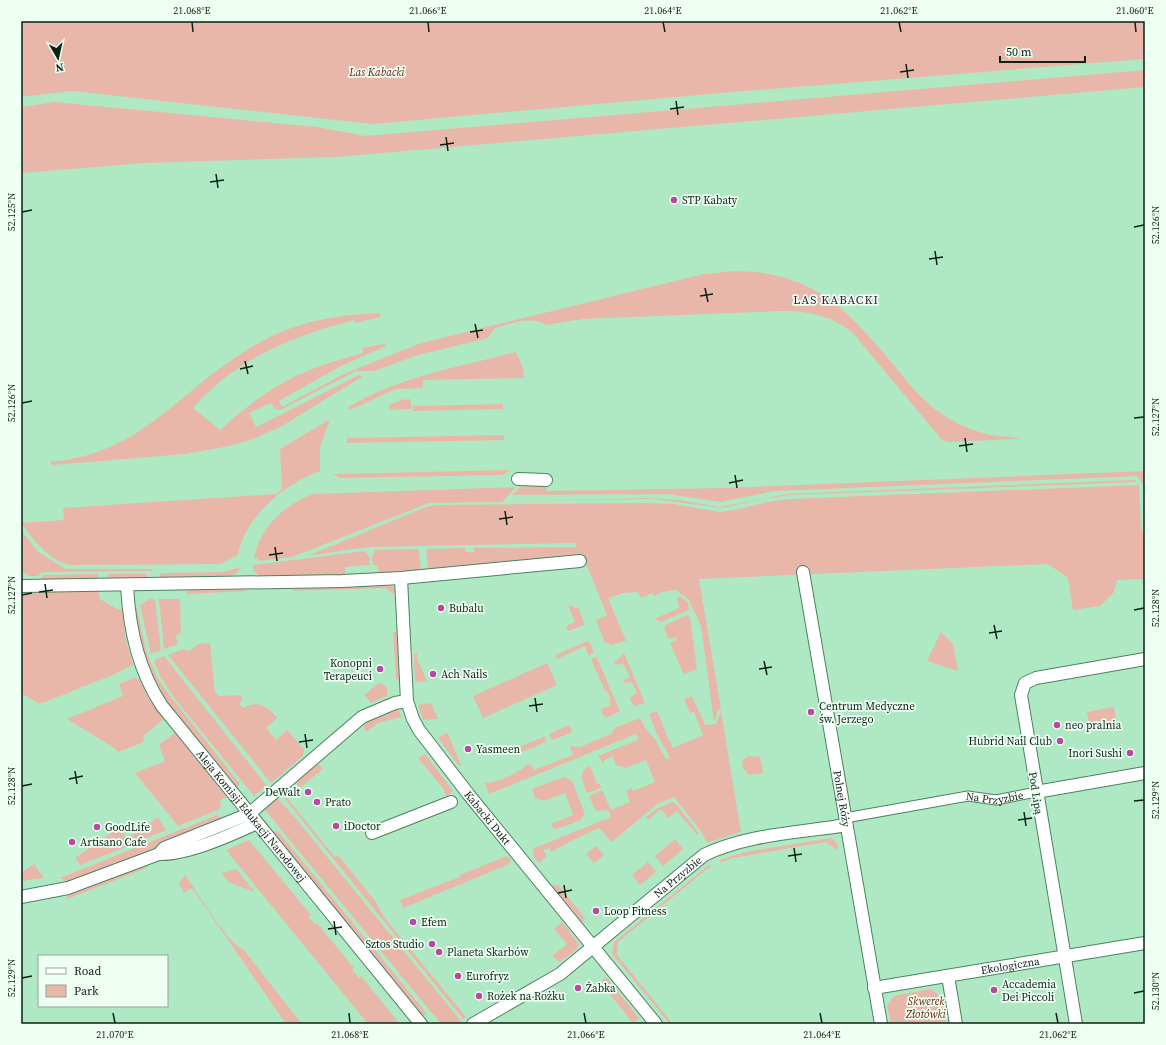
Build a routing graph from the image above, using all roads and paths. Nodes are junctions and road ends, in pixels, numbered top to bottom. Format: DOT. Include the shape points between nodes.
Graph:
graph roads {
  1 [pos="518,479"];
  2 [pos="546,480"];
  3 [pos="580,562"];
  4 [pos="803,572"];
  5 [pos="401,578"];
  6 [pos="127,585"];
  7 [pos="21,586"];
  8 [pos="1145,658"];
  9 [pos="407,701"];
  10 [pos="1145,773"];
  11 [pos="1036,792"];
  12 [pos="451,802"];
  13 [pos="253,818"];
  14 [pos="846,822"];
  15 [pos="372,834"];
  16 [pos="21,897"];
  17 [pos="1145,942"];
  18 [pos="593,946"];
  19 [pos="1064,956"];
  20 [pos="948,976"];
  21 [pos="874,988"];
  22 [pos="421,1024"];
  23 [pos="473,1024"];
  24 [pos="656,1024"];
  25 [pos="881,1024"];
  26 [pos="956,1024"];
  27 [pos="1076,1024"];
  1 -- 2 [label="street"];
  3 -- 5 [label="street"];
  4 -- 14 [label="street, Polnej Róży"];
  5 -- 6 [label="street"];
  5 -- 9 [label="street, Kabacki Dukt"];
  6 -- 7 [label="street"];
  6 -- 13 [label="street, Aleja Komisji Edukacji Narodowej" via="132,633 142,671 151,689"];
  8 -- 11 [label="street, Pod Lipą" via="1036,678 1025,684 1021,695"];
  9 -- 13 [label="street" via="395,703 362,717"];
  9 -- 18 [label="street, Kabacki Dukt" via="419,730"];
  10 -- 11 [label="street, Na Przyzbie"];
  11 -- 14 [label="street, Na Przyzbie" via="996,800 968,796"];
  11 -- 19 [label="street, Pod Lipą"];
  12 -- 15 [label="street"];
  13 -- 16 [label="street" via="164,848 159,854 68,888"];
  13 -- 22 [label="street, Aleja Komisji Edukacji Narodowej"];
  14 -- 18 [label="street, Na Przyzbie" via="717,848 697,859"];
  14 -- 21 [label="street, Polnej Róży"];
  17 -- 19 [label="street, Ekologiczna"];
  18 -- 23 [label="street, Na Przyzbie" via="552,979"];
  18 -- 24 [label="street, Kabacki Dukt"];
  19 -- 20 [label="street, Ekologiczna"];
  19 -- 27 [label="street, Pod Lipą"];
  20 -- 21 [label="street, Ekologiczna"];
  20 -- 26 [label="street"];
  21 -- 25 [label="street, Polnej Róży"];
}
